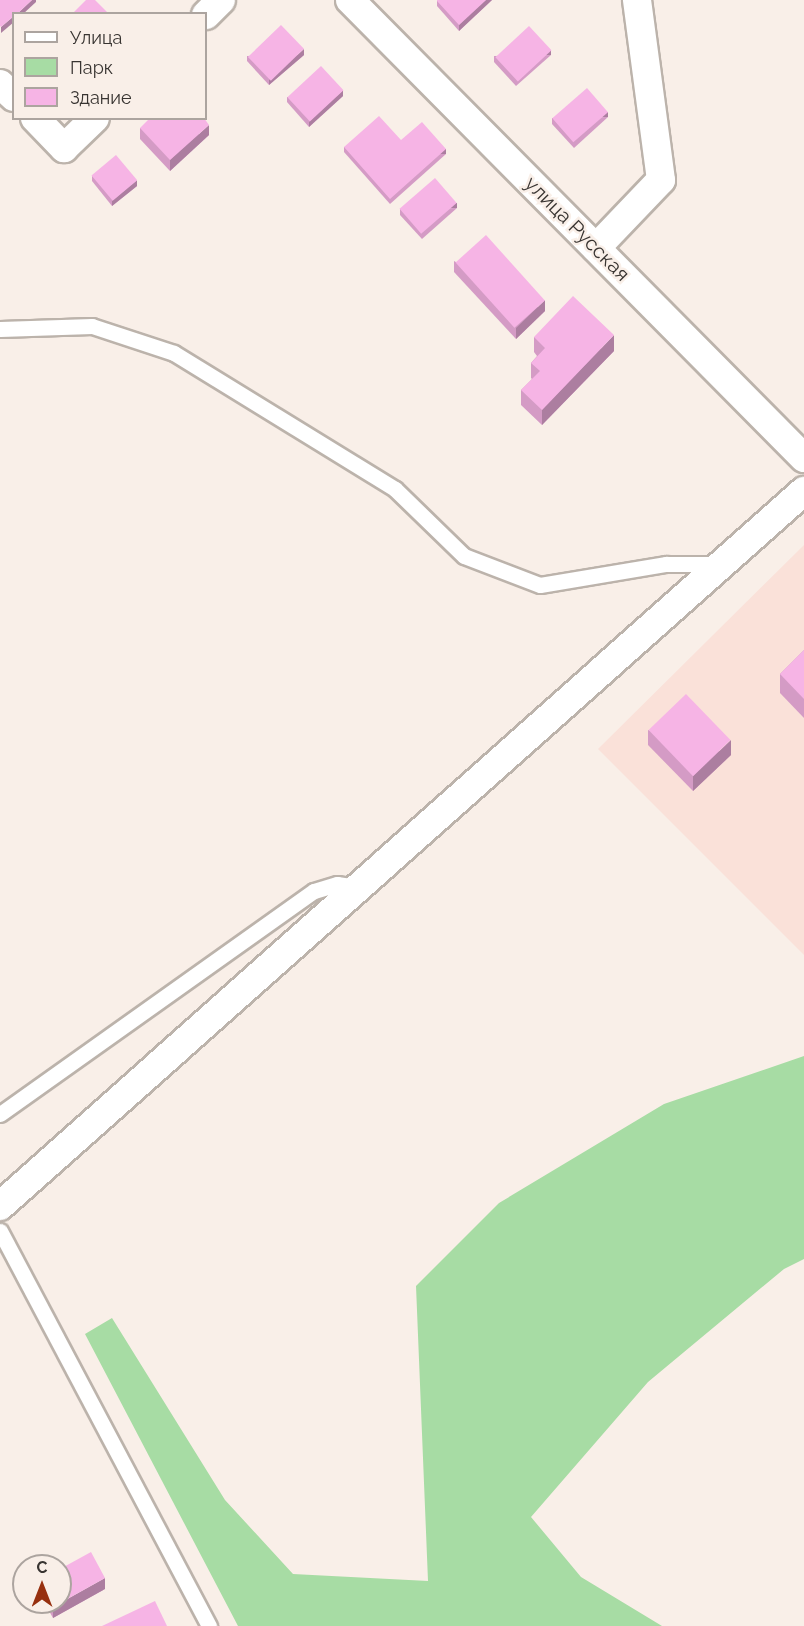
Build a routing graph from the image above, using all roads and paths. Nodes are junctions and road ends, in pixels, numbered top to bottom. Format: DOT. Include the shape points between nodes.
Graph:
graph roads {
  1 [pos="221,0"];
  2 [pos="350,0"];
  3 [pos="637,0"];
  4 [pos="207,14"];
  5 [pos="0,84"];
  6 [pos="12,95"];
  7 [pos="37,120"];
  8 [pos="93,120"];
  9 [pos="596,248"];
  10 [pos="0,329"];
  11 [pos="804,458"];
  12 [pos="804,491"];
  13 [pos="723,564"];
  14 [pos="359,887"];
  15 [pos="0,1114"];
  16 [pos="0,1206"];
  17 [pos="0,1231"];
  18 [pos="209,1626"];
  1 -- 4 [label="street"];
  2 -- 9 [label="street, улица Русская"];
  3 -- 9 [label="street" via="661,180"];
  5 -- 6 [label="street"];
  7 -- 8 [label="street" via="64,148"];
  9 -- 11 [label="street, улица Русская"];
  10 -- 13 [label="lane" via="92,326 174,353 395,489 464,556 540,585 666,564"];
  12 -- 13 [label="street"];
  13 -- 14 [label="street"];
  14 -- 15 [label="lane" via="337,884 315,891"];
  14 -- 16 [label="street"];
  17 -- 18 [label="lane"];
}
